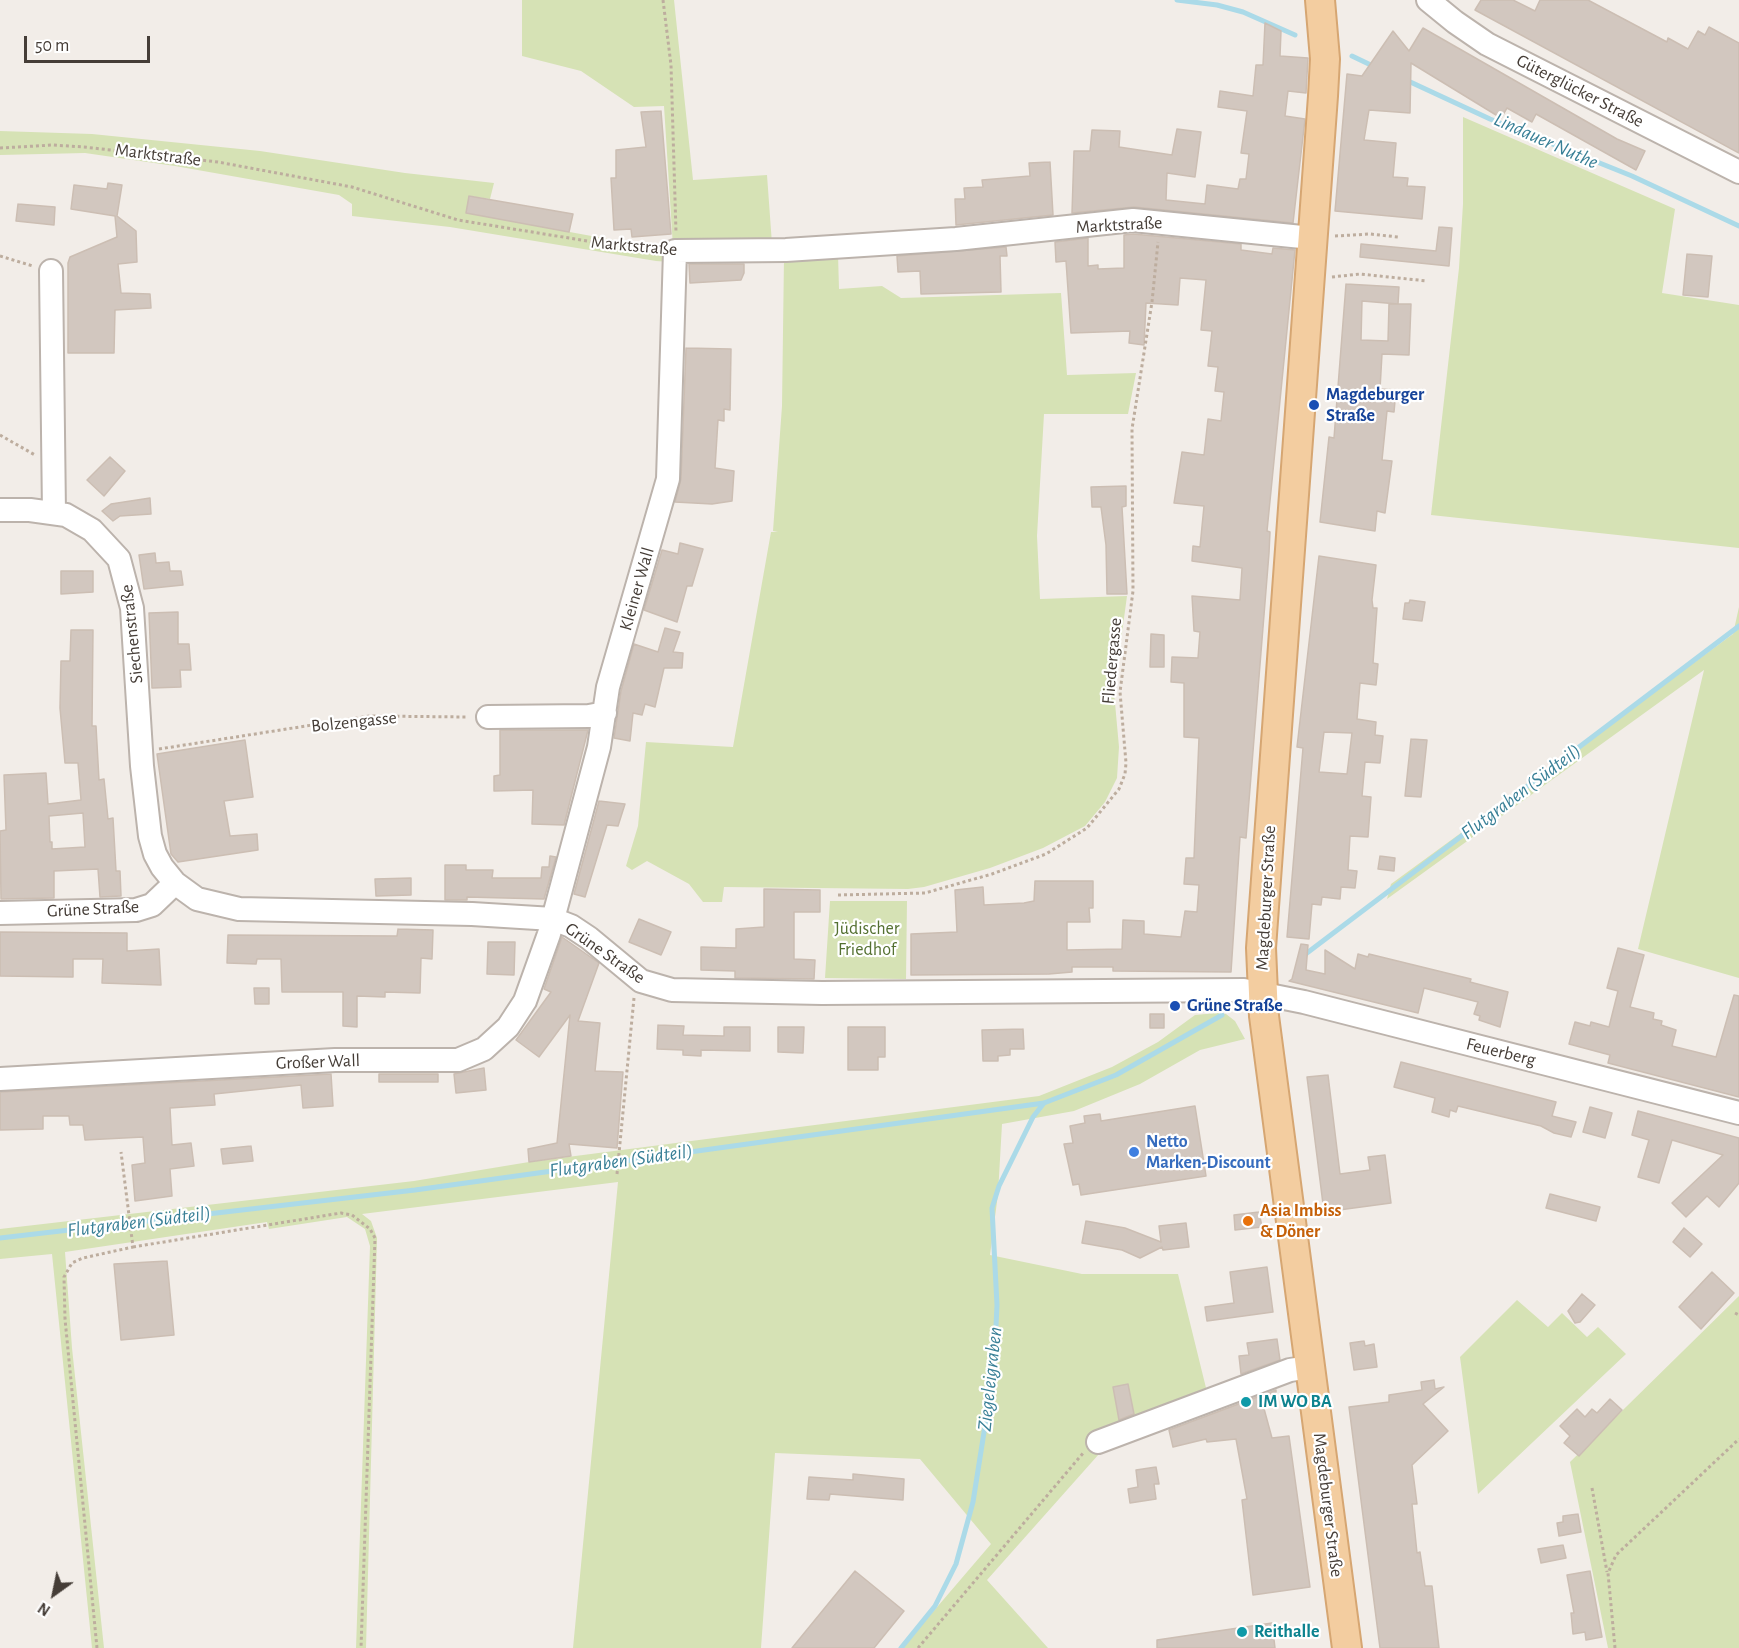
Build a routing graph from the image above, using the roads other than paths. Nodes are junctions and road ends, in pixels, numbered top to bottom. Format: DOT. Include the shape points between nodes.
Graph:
graph roads {
  1 [pos="1320,0"];
  2 [pos="1428,0"];
  3 [pos="1739,172"];
  4 [pos="1313,236"];
  5 [pos="675,251"];
  6 [pos="51,272"];
  7 [pos="0,510"];
  8 [pos="54,513"];
  9 [pos="605,713"];
  10 [pos="488,717"];
  11 [pos="175,883"];
  12 [pos="0,913"];
  13 [pos="553,919"];
  14 [pos="1263,995"];
  15 [pos="0,1078"];
  16 [pos="1739,1113"];
  17 [pos="1310,1367"];
  18 [pos="1098,1442"];
  19 [pos="1347,1648"];
  1 -- 4 [label="main road, Magdeburger Straße" via="1325,58"];
  2 -- 3 [label="street, Güterglücker Straße" via="1487,44"];
  4 -- 5 [label="street, Marktstraße" via="1133,220 786,250"];
  4 -- 14 [label="main road, Magdeburger Straße" via="1263,908"];
  5 -- 9 [label="street, Kleiner Wall" via="668,479 608,687"];
  6 -- 8 [label="street"];
  7 -- 8 [label="street, Siechenstraße"];
  8 -- 11 [label="street, Siechenstraße" via="66,515 92,530 119,559 125,575 133,620 140,752 155,854"];
  9 -- 10 [label="street"];
  9 -- 13 [label="street, Kleiner Wall"];
  11 -- 12 [label="street, Grüne Straße" via="152,905 136,910"];
  11 -- 13 [label="street, Grüne Straße" via="197,899 239,909"];
  13 -- 14 [label="street, Grüne Straße" via="589,938 641,981 672,990 1244,990"];
  13 -- 15 [label="street, Großer Wall" via="518,1014 496,1040 464,1058 335,1060"];
  14 -- 16 [label="street, Feuerberg" via="1304,1002"];
  14 -- 17 [label="main road, Magdeburger Straße"];
  17 -- 18 [label="street" via="1290,1370"];
  17 -- 19 [label="main road, Magdeburger Straße"];
}
